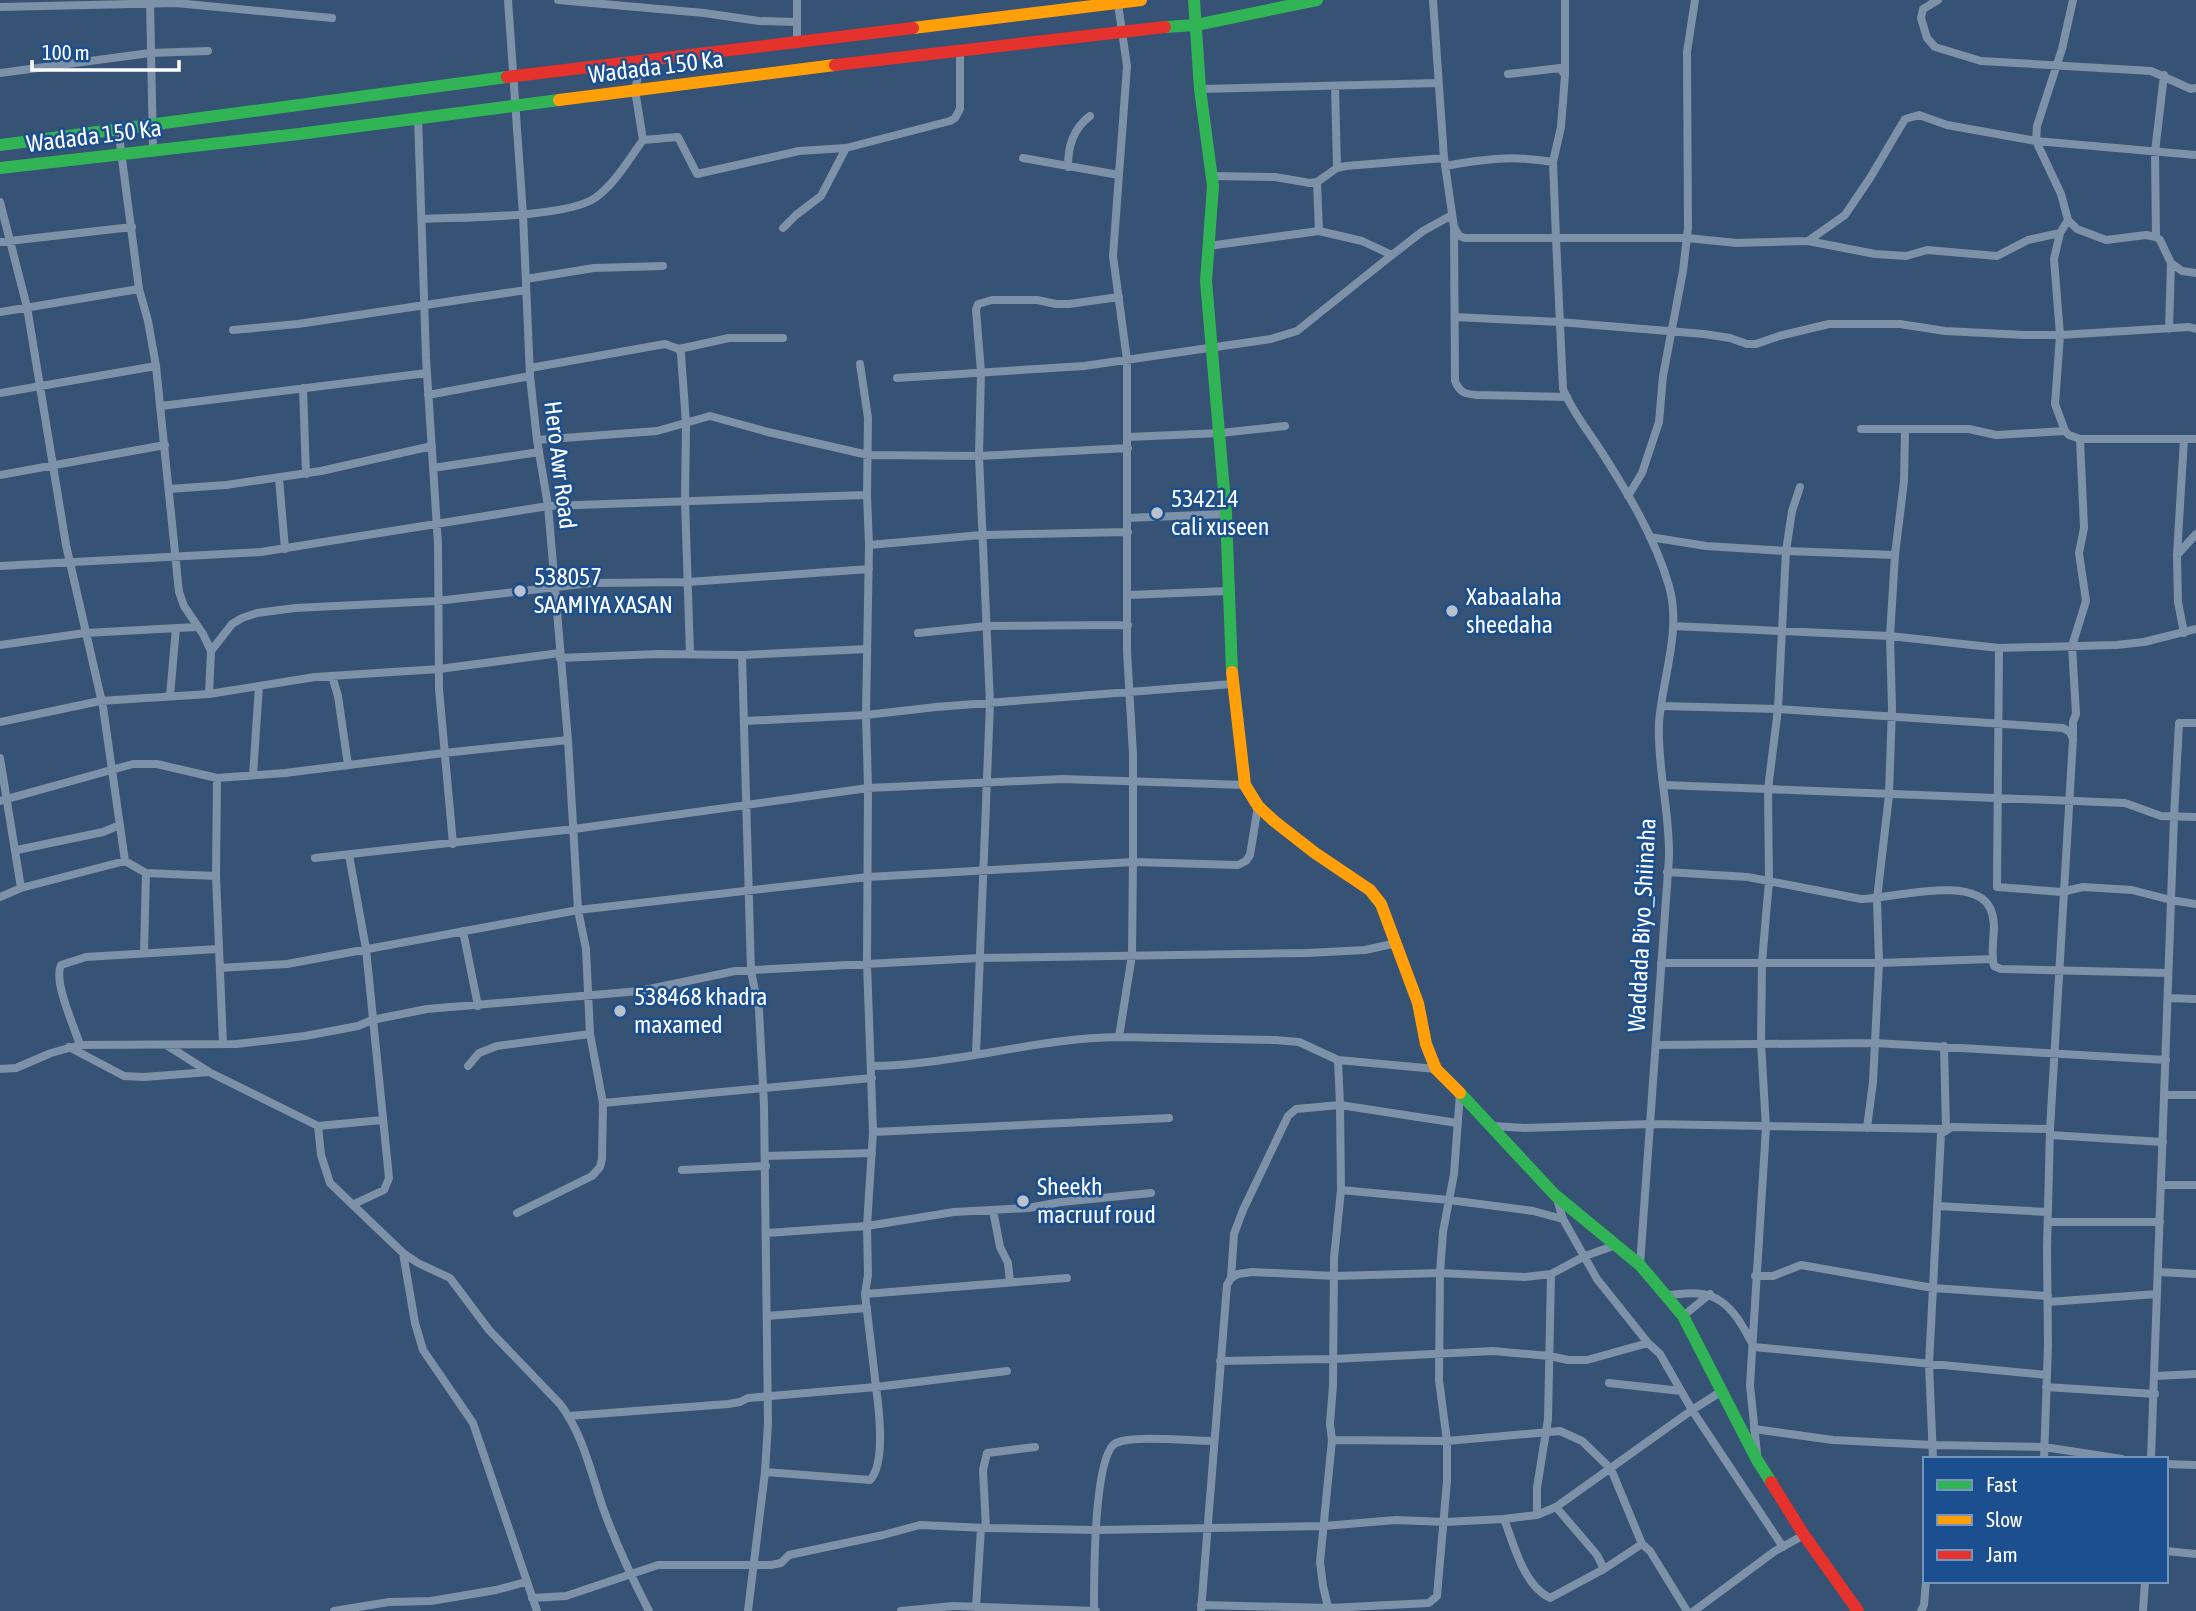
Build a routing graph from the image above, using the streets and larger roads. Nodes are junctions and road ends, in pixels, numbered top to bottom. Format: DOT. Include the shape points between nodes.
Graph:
graph roads {
  1 [pos="508,0"];
  2 [pos="558,0"];
  3 [pos="797,0"];
  4 [pos="1141,0"];
  5 [pos="1194,0"];
  6 [pos="1317,0"];
  7 [pos="1433,0"];
  8 [pos="1565,0"];
  9 [pos="1695,0"];
  10 [pos="1938,0"];
  11 [pos="2073,0"];
  12 [pos="150,1"];
  13 [pos="1086,4"];
  14 [pos="1118,4"];
  15 [pos="0,6"];
  16 [pos="332,18"];
  17 [pos="797,22"];
  18 [pos="1196,25"];
  19 [pos="1121,31"];
  20 [pos="797,42"];
  21 [pos="960,50"];
  22 [pos="208,51"];
  23 [pos="150,53"];
  24 [pos="641,62"];
  25 [pos="2055,67"];
  26 [pos="0,73"];
  27 [pos="1508,74"];
  28 [pos="1565,75"];
  29 [pos="2164,75"];
  30 [pos="514,78"];
  31 [pos="1438,83"];
  32 [pos="1335,86"];
  33 [pos="2196,88"];
  34 [pos="1200,89"];
  35 [pos="635,90"];
  36 [pos="517,105"];
  37 [pos="1090,116"];
  38 [pos="418,117"];
  39 [pos="152,123"];
  40 [pos="118,128"];
  41 [pos="643,140"];
  42 [pos="2036,141"];
  43 [pos="0,145"];
  44 [pos="846,148"];
  45 [pos="153,150"];
  46 [pos="2155,152"];
  47 [pos="121,154"];
  48 [pos="2196,155"];
  49 [pos="1023,158"];
  50 [pos="1444,162"];
  51 [pos="1553,162"];
  52 [pos="1068,167"];
  53 [pos="0,168"];
  54 [pos="1336,168"];
  55 [pos="1119,176"];
  56 [pos="1211,176"];
  57 [pos="1317,181"];
  58 [pos="0,202"];
  59 [pos="523,214"];
  60 [pos="1452,215"];
  61 [pos="423,219"];
  62 [pos="2068,220"];
  63 [pos="132,227"];
  64 [pos="1454,227"];
  65 [pos="783,228"];
  66 [pos="1319,231"];
  67 [pos="2060,233"];
  68 [pos="2156,237"];
  69 [pos="1556,238"];
  70 [pos="1687,238"];
  71 [pos="10,240"];
  72 [pos="1808,241"];
  73 [pos="0,242"];
  74 [pos="1208,246"];
  75 [pos="1392,254"];
  76 [pos="2171,263"];
  77 [pos="663,266"];
  78 [pos="2196,272"];
  79 [pos="526,279"];
  80 [pos="139,289"];
  81 [pos="526,290"];
  82 [pos="1119,297"];
  83 [pos="425,305"];
  84 [pos="27,307"];
  85 [pos="0,312"];
  86 [pos="1454,317"];
  87 [pos="1559,322"];
  88 [pos="2169,329"];
  89 [pos="2196,329"];
  90 [pos="233,330"];
  91 [pos="1671,332"];
  92 [pos="2060,335"];
  93 [pos="783,338"];
  94 [pos="1212,347"];
  95 [pos="679,349"];
  96 [pos="1127,360"];
  97 [pos="860,364"];
  98 [pos="156,366"];
  99 [pos="530,372"];
  100 [pos="981,372"];
  101 [pos="427,373"];
  102 [pos="897,378"];
  103 [pos="40,385"];
  104 [pos="303,388"];
  105 [pos="0,393"];
  106 [pos="428,395"];
  107 [pos="1567,397"];
  108 [pos="161,406"];
  109 [pos="686,424"];
  110 [pos="1285,426"];
  111 [pos="1861,429"];
  112 [pos="1905,430"];
  113 [pos="2065,431"];
  114 [pos="1220,433"];
  115 [pos="1128,437"];
  116 [pos="2080,439"];
  117 [pos="2184,439"];
  118 [pos="2196,439"];
  119 [pos="537,440"];
  120 [pos="165,444"];
  121 [pos="432,446"];
  122 [pos="1128,448"];
  123 [pos="539,452"];
  124 [pos="868,455"];
  125 [pos="979,456"];
  126 [pos="53,465"];
  127 [pos="433,468"];
  128 [pos="306,474"];
  129 [pos="0,475"];
  130 [pos="279,478"];
  131 [pos="1800,487"];
  132 [pos="169,489"];
  133 [pos="867,495"];
  134 [pos="1628,496"];
  135 [pos="685,500"];
  136 [pos="548,506"];
  137 [pos="1226,514"];
  138 [pos="1127,518"];
  139 [pos="436,523"];
  140 [pos="1128,532"];
  141 [pos="2196,534"];
  142 [pos="982,535"];
  143 [pos="1650,537"];
  144 [pos="869,545"];
  145 [pos="285,549"];
  146 [pos="1786,551"];
  147 [pos="1895,555"];
  148 [pos="2177,555"];
  149 [pos="174,557"];
  150 [pos="69,562"];
  151 [pos="0,566"];
  152 [pos="869,569"];
  153 [pos="689,582"];
  154 [pos="555,586"];
  155 [pos="1228,591"];
  156 [pos="1128,596"];
  157 [pos="437,601"];
  158 [pos="1128,625"];
  159 [pos="1673,625"];
  160 [pos="987,626"];
  161 [pos="197,627"];
  162 [pos="176,628"];
  163 [pos="2196,629"];
  164 [pos="1780,632"];
  165 [pos="2185,632"];
  166 [pos="85,633"];
  167 [pos="918,633"];
  168 [pos="1890,636"];
  169 [pos="0,645"];
  170 [pos="2072,646"];
  171 [pos="1999,648"];
  172 [pos="867,649"];
  173 [pos="211,651"];
  174 [pos="690,654"];
  175 [pos="742,654"];
  176 [pos="560,656"];
  177 [pos="439,669"];
  178 [pos="332,676"];
  179 [pos="1233,684"];
  180 [pos="259,686"];
  181 [pos="1131,693"];
  182 [pos="209,694"];
  183 [pos="170,696"];
  184 [pos="100,701"];
  185 [pos="990,704"];
  186 [pos="1661,706"];
  187 [pos="1778,709"];
  188 [pos="866,715"];
  189 [pos="1891,718"];
  190 [pos="745,721"];
  191 [pos="0,722"];
  192 [pos="1999,723"];
  193 [pos="2196,723"];
  194 [pos="2073,737"];
  195 [pos="568,740"];
  196 [pos="444,753"];
  197 [pos="0,758"];
  198 [pos="348,765"];
  199 [pos="113,770"];
  200 [pos="253,775"];
  201 [pos="217,778"];
  202 [pos="986,782"];
  203 [pos="1132,782"];
  204 [pos="1245,785"];
  205 [pos="1664,785"];
  206 [pos="869,789"];
  207 [pos="1768,789"];
  208 [pos="1889,794"];
  209 [pos="1998,798"];
  210 [pos="4,800"];
  211 [pos="2071,801"];
  212 [pos="746,804"];
  213 [pos="1258,806"];
  214 [pos="2174,817"];
  215 [pos="2196,817"];
  216 [pos="120,825"];
  217 [pos="574,829"];
  218 [pos="453,844"];
  219 [pos="17,850"];
  220 [pos="349,855"];
  221 [pos="314,858"];
  222 [pos="125,862"];
  223 [pos="1133,862"];
  224 [pos="982,870"];
  225 [pos="1667,872"];
  226 [pos="146,873"];
  227 [pos="216,876"];
  228 [pos="868,877"];
  229 [pos="1769,881"];
  230 [pos="21,888"];
  231 [pos="750,889"];
  232 [pos="2065,892"];
  233 [pos="0,897"];
  234 [pos="1877,899"];
  235 [pos="2171,900"];
  236 [pos="2196,904"];
  237 [pos="578,910"];
  238 [pos="463,931"];
  239 [pos="1398,943"];
  240 [pos="218,949"];
  241 [pos="366,949"];
  242 [pos="144,952"];
  243 [pos="1132,955"];
  244 [pos="980,958"];
  245 [pos="1992,959"];
  246 [pos="1762,962"];
  247 [pos="867,963"];
  248 [pos="1661,963"];
  249 [pos="1880,963"];
  250 [pos="220,968"];
  251 [pos="751,971"];
  252 [pos="2060,971"];
  253 [pos="2168,973"];
  254 [pos="589,995"];
  255 [pos="2168,998"];
  256 [pos="2196,999"];
  257 [pos="478,1006"];
  258 [pos="372,1020"];
  259 [pos="590,1034"];
  260 [pos="1119,1037"];
  261 [pos="1761,1043"];
  262 [pos="1875,1043"];
  263 [pos="223,1044"];
  264 [pos="80,1045"];
  265 [pos="1656,1045"];
  266 [pos="168,1046"];
  267 [pos="1944,1046"];
  268 [pos="69,1047"];
  269 [pos="2055,1053"];
  270 [pos="976,1054"];
  271 [pos="1338,1060"];
  272 [pos="2166,1060"];
  273 [pos="468,1066"];
  274 [pos="871,1066"];
  275 [pos="0,1069"];
  276 [pos="1436,1069"];
  277 [pos="209,1072"];
  278 [pos="872,1077"];
  279 [pos="764,1087"];
  280 [pos="1460,1093"];
  281 [pos="2165,1095"];
  282 [pos="2196,1095"];
  283 [pos="603,1103"];
  284 [pos="1340,1105"];
  285 [pos="1169,1118"];
  286 [pos="382,1120"];
  287 [pos="1457,1123"];
  288 [pos="1651,1124"];
  289 [pos="318,1126"];
  290 [pos="1492,1126"];
  291 [pos="1766,1127"];
  292 [pos="1867,1128"];
  293 [pos="1946,1129"];
  294 [pos="873,1132"];
  295 [pos="2050,1132"];
  296 [pos="2163,1142"];
  297 [pos="872,1153"];
  298 [pos="766,1161"];
  299 [pos="682,1170"];
  300 [pos="2162,1185"];
  301 [pos="2196,1185"];
  302 [pos="1341,1190"];
  303 [pos="1151,1193"];
  304 [pos="1555,1195"];
  305 [pos="1449,1200"];
  306 [pos="354,1204"];
  307 [pos="1937,1206"];
  308 [pos="993,1210"];
  309 [pos="517,1213"];
  310 [pos="2048,1217"];
  311 [pos="1563,1219"];
  312 [pos="2161,1222"];
  313 [pos="867,1226"];
  314 [pos="767,1233"];
  315 [pos="1616,1245"];
  316 [pos="403,1252"];
  317 [pos="1585,1256"];
  318 [pos="1640,1265"];
  319 [pos="2159,1272"];
  320 [pos="1440,1273"];
  321 [pos="1551,1274"];
  322 [pos="2196,1274"];
  323 [pos="1335,1276"];
  324 [pos="1755,1276"];
  325 [pos="1067,1278"];
  326 [pos="1231,1278"];
  327 [pos="1010,1282"];
  328 [pos="1933,1288"];
  329 [pos="865,1294"];
  330 [pos="1710,1294"];
  331 [pos="2157,1294"];
  332 [pos="1665,1296"];
  333 [pos="2048,1299"];
  334 [pos="867,1308"];
  335 [pos="767,1316"];
  336 [pos="1683,1316"];
  337 [pos="1648,1343"];
  338 [pos="1754,1347"];
  339 [pos="1439,1354"];
  340 [pos="1550,1356"];
  341 [pos="1334,1359"];
  342 [pos="1220,1361"];
  343 [pos="1929,1364"];
  344 [pos="1007,1371"];
  345 [pos="2196,1374"];
  346 [pos="2047,1375"];
  347 [pos="2155,1376"];
  348 [pos="1609,1383"];
  349 [pos="876,1387"];
  350 [pos="2046,1387"];
  351 [pos="1681,1391"];
  352 [pos="1722,1391"];
  353 [pos="2155,1394"];
  354 [pos="768,1396"];
  355 [pos="1692,1410"];
  356 [pos="569,1416"];
  357 [pos="1754,1429"];
  358 [pos="1546,1433"];
  359 [pos="1332,1440"];
  360 [pos="1213,1441"];
  361 [pos="1447,1441"];
  362 [pos="1933,1445"];
  363 [pos="1035,1447"];
  364 [pos="2044,1447"];
  365 [pos="1933,1457"];
  366 [pos="2044,1457"];
  367 [pos="2109,1457"];
  368 [pos="2151,1457"];
  369 [pos="1757,1460"];
  370 [pos="2168,1464"];
  371 [pos="2196,1465"];
  372 [pos="1611,1469"];
  373 [pos="765,1472"];
  374 [pos="1556,1507"];
  375 [pos="1537,1515"];
  376 [pos="1504,1519"];
  377 [pos="1445,1522"];
  378 [pos="1324,1526"];
  379 [pos="983,1528"];
  380 [pos="1207,1529"];
  381 [pos="1096,1530"];
  382 [pos="1804,1535"];
  383 [pos="1642,1544"];
  384 [pos="1783,1547"];
  385 [pos="2168,1551"];
  386 [pos="2196,1554"];
  387 [pos="752,1567"];
  388 [pos="1604,1569"];
  389 [pos="629,1573"];
  390 [pos="526,1582"];
  391 [pos="1926,1583"];
  392 [pos="2145,1583"];
  393 [pos="531,1598"];
  394 [pos="976,1607"];
  395 [pos="1430,1607"];
  396 [pos="954,1608"];
  397 [pos="1201,1608"];
  398 [pos="1370,1608"];
  399 [pos="1329,1609"];
  400 [pos="334,1611"];
  401 [pos="537,1611"];
  402 [pos="649,1611"];
  403 [pos="748,1611"];
  404 [pos="901,1611"];
  405 [pos="1094,1611"];
  406 [pos="1099,1611"];
  407 [pos="1687,1611"];
  408 [pos="1693,1611"];
  409 [pos="1857,1611"];
  410 [pos="1922,1611"];
  411 [pos="2143,1611"];
  1 -- 30 [label="street, Hero Awr Road"];
  2 -- 17 [label="street"];
  3 -- 17 [label="street"];
  4 -- 14 [label="street, Wadada 150 Ka"];
  5 -- 18 [label="street"];
  6 -- 18 [label="street, Wadada 150 Ka"];
  7 -- 31 [label="street"];
  8 -- 28 [label="street, Waddada Biyo_Shiinaha"];
  9 -- 70 [label="street" via="1687,52"];
  10 -- 25 [label="street" via="1923,9 1921,18 1935,47 1981,61"];
  11 -- 25 [label="street"];
  12 -- 15 [label="street"];
  12 -- 16 [label="street"];
  12 -- 23 [label="street"];
  13 -- 14 [label="street, Wadada 150 Ka"];
  13 -- 20 [label="street, Wadada 150 Ka"];
  14 -- 19 [label="street"];
  17 -- 20 [label="street"];
  18 -- 19 [label="street, Wadada 150 Ka"];
  18 -- 34 [label="street"];
  19 -- 21 [label="street, Wadada 150 Ka"];
  19 -- 55 [label="street" via="1127,66"];
  20 -- 24 [label="street, Wadada 150 Ka"];
  21 -- 35 [label="street, Wadada 150 Ka"];
  21 -- 44 [label="street" via="960,109 955,117"];
  22 -- 23 [label="street"];
  23 -- 26 [label="street"];
  23 -- 39 [label="street"];
  24 -- 30 [label="street, Wadada 150 Ka"];
  24 -- 35 [label="street"];
  25 -- 29 [label="street"];
  25 -- 42 [label="street"];
  27 -- 28 [label="street" via="1560,68"];
  28 -- 51 [label="street, Waddada Biyo_Shiinaha"];
  29 -- 33 [label="street"];
  29 -- 46 [label="street"];
  30 -- 36 [label="street, Hero Awr Road"];
  30 -- 39 [label="street, Wadada 150 Ka"];
  31 -- 32 [label="street"];
  31 -- 50 [label="street"];
  32 -- 34 [label="street"];
  32 -- 54 [label="street"];
  34 -- 56 [label="street"];
  35 -- 36 [label="street, Wadada 150 Ka"];
  35 -- 41 [label="street"];
  36 -- 38 [label="street, Wadada 150 Ka"];
  36 -- 59 [label="street, Hero Awr Road"];
  37 -- 52 [label="street" via="1070,141"];
  38 -- 45 [label="street, Wadada 150 Ka"];
  38 -- 61 [label="street"];
  39 -- 40 [label="street, Wadada 150 Ka"];
  39 -- 45 [label="street"];
  40 -- 43 [label="street, Wadada 150 Ka"];
  40 -- 47 [label="street"];
  41 -- 44 [label="street" via="678,137 697,174 799,151"];
  41 -- 59 [label="street" via="594,198 568,208"];
  42 -- 46 [label="street"];
  42 -- 62 [label="street"];
  42 -- 72 [label="street" via="1947,125 1919,115 1905,119 1845,215"];
  44 -- 65 [label="street" via="821,196"];
  45 -- 47 [label="street, Wadada 150 Ka"];
  46 -- 48 [label="street"];
  46 -- 68 [label="street"];
  47 -- 53 [label="street, Wadada 150 Ka"];
  47 -- 63 [label="street"];
  49 -- 52 [label="street"];
  50 -- 51 [label="street" via="1526,157"];
  50 -- 54 [label="street"];
  50 -- 60 [label="street"];
  51 -- 69 [label="street, Waddada Biyo_Shiinaha"];
  52 -- 55 [label="street"];
  54 -- 57 [label="street"];
  55 -- 82 [label="street" via="1113,256"];
  56 -- 57 [label="street"];
  56 -- 74 [label="street"];
  57 -- 66 [label="street"];
  58 -- 71 [label="street"];
  59 -- 61 [label="street"];
  59 -- 79 [label="street, Hero Awr Road"];
  60 -- 64 [label="street"];
  60 -- 75 [label="street"];
  61 -- 83 [label="street"];
  62 -- 67 [label="street"];
  62 -- 68 [label="street" via="2077,229 2106,240"];
  63 -- 71 [label="street"];
  63 -- 80 [label="street"];
  64 -- 69 [label="street" via="1465,238"];
  64 -- 86 [label="street"];
  66 -- 74 [label="street"];
  66 -- 75 [label="street"];
  67 -- 72 [label="street" via="2028,240 1997,256 1927,250 1906,257"];
  67 -- 92 [label="street" via="2054,259"];
  68 -- 76 [label="street"];
  69 -- 70 [label="street"];
  69 -- 87 [label="street, Waddada Biyo_Shiinaha"];
  70 -- 72 [label="street" via="1737,243"];
  70 -- 91 [label="street"];
  71 -- 73 [label="street"];
  71 -- 84 [label="street"];
  74 -- 94 [label="street"];
  75 -- 94 [label="street" via="1297,331"];
  76 -- 78 [label="street" via="2182,271"];
  76 -- 88 [label="street"];
  77 -- 79 [label="street" via="594,268"];
  79 -- 81 [label="street, Hero Awr Road"];
  80 -- 84 [label="street"];
  80 -- 98 [label="street"];
  81 -- 83 [label="street"];
  81 -- 99 [label="street, Hero Awr Road"];
  82 -- 96 [label="street"];
  82 -- 100 [label="street" via="1069,304 1037,300 978,304"];
  83 -- 90 [label="street"];
  83 -- 101 [label="street"];
  84 -- 85 [label="street"];
  84 -- 103 [label="street"];
  86 -- 87 [label="street"];
  86 -- 107 [label="street" via="1455,381 1462,393"];
  87 -- 91 [label="street"];
  87 -- 107 [label="street, Waddada Biyo_Shiinaha"];
  88 -- 89 [label="street"];
  88 -- 92 [label="street"];
  91 -- 92 [label="street" via="1718,335 1747,344 1829,324"];
  91 -- 134 [label="street" via="1659,422 1642,473"];
  92 -- 113 [label="street" via="2055,404"];
  93 -- 95 [label="street" via="729,338"];
  94 -- 96 [label="street"];
  94 -- 114 [label="street"];
  95 -- 99 [label="street" via="665,344"];
  95 -- 109 [label="street"];
  96 -- 100 [label="street"];
  96 -- 115 [label="street"];
  97 -- 124 [label="street" via="869,418"];
  98 -- 103 [label="street"];
  98 -- 108 [label="street"];
  99 -- 106 [label="street"];
  99 -- 119 [label="street, Hero Awr Road"];
  100 -- 102 [label="street"];
  100 -- 125 [label="street"];
  101 -- 104 [label="street"];
  101 -- 106 [label="street"];
  103 -- 105 [label="street"];
  103 -- 126 [label="street"];
  104 -- 108 [label="street"];
  104 -- 128 [label="street"];
  106 -- 121 [label="street"];
  107 -- 134 [label="street, Waddada Biyo_Shiinaha"];
  108 -- 120 [label="street"];
  109 -- 119 [label="street" via="657,431"];
  109 -- 124 [label="street" via="702,416 718,417"];
  109 -- 135 [label="street"];
  110 -- 114 [label="street"];
  111 -- 112 [label="street"];
  112 -- 113 [label="street" via="1969,429 1996,435"];
  112 -- 147 [label="street"];
  113 -- 116 [label="street"];
  114 -- 115 [label="street"];
  114 -- 137 [label="street"];
  115 -- 122 [label="street"];
  116 -- 117 [label="street"];
  116 -- 170 [label="street" via="2084,528 2080,553 2086,601"];
  117 -- 118 [label="street"];
  117 -- 148 [label="street"];
  119 -- 123 [label="street, Hero Awr Road"];
  120 -- 126 [label="street"];
  120 -- 132 [label="street"];
  121 -- 127 [label="street"];
  121 -- 128 [label="street"];
  122 -- 125 [label="street"];
  122 -- 138 [label="street"];
  123 -- 127 [label="street"];
  123 -- 136 [label="street, Hero Awr Road"];
  124 -- 125 [label="street"];
  124 -- 133 [label="street"];
  125 -- 142 [label="street"];
  126 -- 129 [label="street"];
  126 -- 150 [label="street"];
  127 -- 139 [label="street"];
  128 -- 130 [label="street"];
  130 -- 132 [label="street"];
  130 -- 145 [label="street"];
  131 -- 146 [label="street"];
  132 -- 149 [label="street"];
  133 -- 135 [label="street"];
  133 -- 144 [label="street"];
  134 -- 143 [label="street, Waddada Biyo_Shiinaha"];
  135 -- 136 [label="street"];
  135 -- 153 [label="street"];
  136 -- 139 [label="street"];
  136 -- 154 [label="street, Hero Awr Road"];
  137 -- 138 [label="street"];
  137 -- 155 [label="street"];
  138 -- 140 [label="street"];
  139 -- 145 [label="street"];
  139 -- 157 [label="street"];
  140 -- 142 [label="street"];
  140 -- 156 [label="street"];
  141 -- 148 [label="street"];
  142 -- 144 [label="street"];
  142 -- 160 [label="street"];
  143 -- 146 [label="street"];
  143 -- 159 [label="street, Waddada Biyo_Shiinaha" via="1670,588"];
  144 -- 152 [label="street"];
  145 -- 149 [label="street"];
  146 -- 147 [label="street"];
  146 -- 164 [label="street"];
  147 -- 168 [label="street"];
  148 -- 165 [label="street" via="2178,601"];
  149 -- 150 [label="street"];
  149 -- 161 [label="street" via="179,592"];
  150 -- 151 [label="street"];
  150 -- 166 [label="street"];
  152 -- 153 [label="street"];
  152 -- 172 [label="street"];
  153 -- 154 [label="street"];
  153 -- 174 [label="street"];
  154 -- 157 [label="street"];
  154 -- 176 [label="street, Hero Awr Road"];
  155 -- 156 [label="street"];
  155 -- 179 [label="street"];
  156 -- 158 [label="street"];
  157 -- 173 [label="street" via="257,613 232,624"];
  157 -- 177 [label="street"];
  158 -- 160 [label="street"];
  158 -- 181 [label="street"];
  159 -- 164 [label="street"];
  159 -- 186 [label="street, Waddada Biyo_Shiinaha"];
  160 -- 167 [label="street"];
  160 -- 185 [label="street"];
  161 -- 162 [label="street"];
  161 -- 173 [label="street"];
  162 -- 166 [label="street"];
  162 -- 183 [label="street"];
  163 -- 165 [label="street"];
  164 -- 168 [label="street"];
  164 -- 187 [label="street"];
  165 -- 170 [label="street" via="2144,642"];
  166 -- 169 [label="street"];
  166 -- 184 [label="street"];
  168 -- 171 [label="street"];
  168 -- 189 [label="street"];
  170 -- 171 [label="street"];
  170 -- 194 [label="street"];
  171 -- 192 [label="street"];
  172 -- 175 [label="street"];
  172 -- 188 [label="street"];
  173 -- 182 [label="street"];
  174 -- 175 [label="street"];
  174 -- 176 [label="street"];
  175 -- 190 [label="street"];
  176 -- 177 [label="street"];
  176 -- 195 [label="street, Hero Awr Road"];
  177 -- 178 [label="street"];
  177 -- 196 [label="street"];
  178 -- 180 [label="street"];
  178 -- 198 [label="street"];
  179 -- 181 [label="street"];
  179 -- 204 [label="street"];
  180 -- 182 [label="street"];
  180 -- 200 [label="street"];
  181 -- 185 [label="street"];
  181 -- 203 [label="street"];
  182 -- 183 [label="street"];
  183 -- 184 [label="street"];
  184 -- 191 [label="street"];
  184 -- 199 [label="street"];
  185 -- 188 [label="street"];
  185 -- 202 [label="street"];
  186 -- 187 [label="street"];
  186 -- 205 [label="street, Waddada Biyo_Shiinaha"];
  187 -- 189 [label="street"];
  187 -- 207 [label="street"];
  188 -- 190 [label="street"];
  188 -- 206 [label="street"];
  189 -- 192 [label="street"];
  189 -- 208 [label="street"];
  190 -- 212 [label="street"];
  192 -- 194 [label="street" via="2063,728"];
  192 -- 209 [label="street"];
  193 -- 214 [label="street" via="2179,723"];
  194 -- 211 [label="street"];
  195 -- 196 [label="street"];
  195 -- 217 [label="street, Hero Awr Road"];
  196 -- 198 [label="street"];
  196 -- 218 [label="street"];
  197 -- 210 [label="street"];
  198 -- 200 [label="street"];
  199 -- 201 [label="street" via="157,764"];
  199 -- 210 [label="street"];
  199 -- 216 [label="street"];
  200 -- 201 [label="street"];
  201 -- 227 [label="street"];
  202 -- 203 [label="street"];
  202 -- 206 [label="street"];
  202 -- 224 [label="street"];
  203 -- 204 [label="street"];
  203 -- 223 [label="street"];
  204 -- 213 [label="street"];
  205 -- 207 [label="street"];
  205 -- 225 [label="street, Waddada Biyo_Shiinaha" via="1670,827"];
  206 -- 212 [label="street"];
  206 -- 228 [label="street"];
  207 -- 208 [label="street"];
  207 -- 229 [label="street"];
  208 -- 209 [label="street"];
  208 -- 234 [label="street"];
  209 -- 211 [label="street"];
  209 -- 232 [label="street" via="1997,887"];
  210 -- 219 [label="street"];
  211 -- 214 [label="street" via="2126,803"];
  211 -- 232 [label="street"];
  212 -- 217 [label="street"];
  212 -- 231 [label="street"];
  213 -- 223 [label="street" via="1246,861"];
  213 -- 239 [label="street" via="1370,890"];
  214 -- 215 [label="street"];
  214 -- 235 [label="street"];
  216 -- 219 [label="street"];
  216 -- 222 [label="street"];
  217 -- 218 [label="street"];
  217 -- 237 [label="street, Hero Awr Road"];
  218 -- 220 [label="street"];
  219 -- 230 [label="street"];
  220 -- 221 [label="street"];
  220 -- 241 [label="street"];
  222 -- 226 [label="street"];
  222 -- 230 [label="street"];
  223 -- 224 [label="street"];
  223 -- 243 [label="street"];
  224 -- 228 [label="street"];
  224 -- 244 [label="street"];
  225 -- 229 [label="street"];
  225 -- 248 [label="street, Waddada Biyo_Shiinaha"];
  226 -- 227 [label="street"];
  226 -- 242 [label="street"];
  227 -- 240 [label="street"];
  228 -- 231 [label="street"];
  228 -- 247 [label="street"];
  229 -- 234 [label="street" via="1836,896"];
  229 -- 246 [label="street"];
  230 -- 233 [label="street"];
  231 -- 237 [label="street"];
  231 -- 251 [label="street"];
  232 -- 235 [label="street" via="2083,887 2132,890"];
  232 -- 252 [label="street"];
  234 -- 245 [label="street" via="1941,890 1985,900 1993,922"];
  234 -- 249 [label="street"];
  235 -- 236 [label="street"];
  235 -- 253 [label="street"];
  237 -- 238 [label="street"];
  237 -- 254 [label="street, Hero Awr Road"];
  238 -- 241 [label="street"];
  238 -- 257 [label="street"];
  239 -- 243 [label="street" via="1307,953"];
  239 -- 276 [label="street"];
  240 -- 242 [label="street"];
  240 -- 250 [label="street"];
  241 -- 250 [label="street" via="287,964"];
  241 -- 258 [label="street"];
  242 -- 264 [label="street" via="61,964 60,985"];
  243 -- 244 [label="street"];
  243 -- 260 [label="street"];
  244 -- 247 [label="street"];
  244 -- 270 [label="street"];
  245 -- 249 [label="street"];
  245 -- 252 [label="street" via="2001,969"];
  246 -- 248 [label="street"];
  246 -- 249 [label="street"];
  246 -- 261 [label="street"];
  247 -- 251 [label="street"];
  247 -- 274 [label="street"];
  248 -- 265 [label="street, Waddada Biyo_Shiinaha"];
  249 -- 262 [label="street"];
  250 -- 263 [label="street"];
  251 -- 254 [label="street" via="640,991"];
  251 -- 279 [label="street" via="759,1010"];
  252 -- 253 [label="street"];
  252 -- 269 [label="street"];
  253 -- 255 [label="street"];
  254 -- 257 [label="street"];
  254 -- 259 [label="street, Hero Awr Road"];
  255 -- 256 [label="street"];
  255 -- 272 [label="street"];
  257 -- 258 [label="street" via="427,1009"];
  258 -- 263 [label="street" via="305,1036"];
  258 -- 286 [label="street"];
  259 -- 273 [label="street" via="497,1046 478,1053"];
  259 -- 283 [label="street, Hero Awr Road"];
  260 -- 270 [label="street"];
  260 -- 271 [label="street" via="1299,1042"];
  261 -- 262 [label="street"];
  261 -- 265 [label="street"];
  261 -- 291 [label="street"];
  262 -- 267 [label="street"];
  262 -- 292 [label="street"];
  263 -- 266 [label="street"];
  264 -- 266 [label="street"];
  264 -- 268 [label="street"];
  265 -- 288 [label="street, Waddada Biyo_Shiinaha"];
  266 -- 277 [label="street"];
  267 -- 269 [label="street"];
  267 -- 293 [label="street"];
  268 -- 275 [label="street" via="16,1068"];
  268 -- 277 [label="street" via="124,1076"];
  269 -- 272 [label="street"];
  269 -- 295 [label="street"];
  270 -- 274 [label="street"];
  271 -- 276 [label="street"];
  271 -- 284 [label="street"];
  272 -- 281 [label="street"];
  274 -- 278 [label="street"];
  276 -- 280 [label="street"];
  277 -- 289 [label="street"];
  278 -- 279 [label="street"];
  278 -- 294 [label="street"];
  279 -- 283 [label="street"];
  279 -- 298 [label="street"];
  280 -- 287 [label="street"];
  280 -- 290 [label="street"];
  281 -- 282 [label="street"];
  281 -- 296 [label="street"];
  283 -- 309 [label="street, Hero Awr Road" via="600,1167 592,1176"];
  284 -- 287 [label="street"];
  284 -- 302 [label="street"];
  284 -- 326 [label="street" via="1296,1109 1288,1116 1234,1234"];
  285 -- 294 [label="street"];
  286 -- 289 [label="street"];
  286 -- 306 [label="street" via="389,1178 384,1190"];
  287 -- 305 [label="street"];
  288 -- 290 [label="street"];
  288 -- 291 [label="street"];
  288 -- 318 [label="street, Waddada Biyo_Shiinaha"];
  289 -- 306 [label="street" via="330,1183"];
  290 -- 304 [label="street"];
  291 -- 292 [label="street"];
  291 -- 324 [label="street"];
  292 -- 293 [label="street"];
  293 -- 295 [label="street"];
  293 -- 307 [label="street" via="1939,1144"];
  294 -- 297 [label="street"];
  295 -- 296 [label="street"];
  295 -- 310 [label="street"];
  296 -- 300 [label="street"];
  297 -- 298 [label="street"];
  297 -- 313 [label="street"];
  298 -- 299 [label="street"];
  298 -- 314 [label="street"];
  300 -- 301 [label="street"];
  300 -- 312 [label="street"];
  302 -- 305 [label="street"];
  302 -- 323 [label="street"];
  303 -- 308 [label="street"];
  304 -- 311 [label="street"];
  304 -- 315 [label="street"];
  305 -- 311 [label="street"];
  305 -- 320 [label="street"];
  306 -- 316 [label="street"];
  307 -- 310 [label="street"];
  307 -- 328 [label="street"];
  308 -- 313 [label="street"];
  308 -- 327 [label="street"];
  310 -- 312 [label="street"];
  310 -- 333 [label="street"];
  311 -- 317 [label="street"];
  312 -- 319 [label="street"];
  313 -- 314 [label="street"];
  313 -- 329 [label="street"];
  314 -- 335 [label="street"];
  315 -- 317 [label="street"];
  315 -- 318 [label="street"];
  316 -- 356 [label="street" via="450,1278 489,1330"];
  316 -- 390 [label="street" via="423,1350 473,1423"];
  317 -- 321 [label="street"];
  317 -- 337 [label="street" via="1597,1279"];
  318 -- 332 [label="street"];
  319 -- 322 [label="street"];
  319 -- 331 [label="street"];
  320 -- 321 [label="street"];
  320 -- 323 [label="street"];
  320 -- 339 [label="street"];
  321 -- 340 [label="street"];
  323 -- 326 [label="street" via="1252,1272"];
  323 -- 341 [label="street"];
  324 -- 328 [label="street" via="1773,1276 1801,1265"];
  324 -- 338 [label="street"];
  325 -- 327 [label="street"];
  326 -- 342 [label="street"];
  327 -- 329 [label="street"];
  328 -- 333 [label="street"];
  328 -- 343 [label="street"];
  329 -- 334 [label="street"];
  330 -- 332 [label="street"];
  330 -- 336 [label="street"];
  330 -- 338 [label="street" via="1738,1316"];
  331 -- 333 [label="street"];
  331 -- 347 [label="street"];
  332 -- 336 [label="street"];
  333 -- 346 [label="street"];
  334 -- 335 [label="street"];
  334 -- 349 [label="street"];
  335 -- 354 [label="street"];
  336 -- 352 [label="street"];
  337 -- 340 [label="street" via="1587,1360"];
  337 -- 351 [label="street" via="1660,1354"];
  338 -- 343 [label="street"];
  338 -- 357 [label="street" via="1750,1385"];
  339 -- 340 [label="street" via="1493,1351"];
  339 -- 341 [label="street"];
  339 -- 361 [label="street"];
  340 -- 358 [label="street"];
  341 -- 342 [label="street"];
  341 -- 359 [label="street"];
  342 -- 360 [label="street"];
  343 -- 346 [label="street"];
  343 -- 362 [label="street"];
  344 -- 349 [label="street"];
  345 -- 347 [label="street"];
  346 -- 350 [label="street"];
  347 -- 353 [label="street"];
  348 -- 351 [label="street"];
  349 -- 354 [label="street"];
  349 -- 373 [label="street" via="879,1453 876,1474 870,1480"];
  350 -- 353 [label="street"];
  350 -- 364 [label="street"];
  351 -- 355 [label="street"];
  352 -- 355 [label="street"];
  352 -- 369 [label="street"];
  353 -- 368 [label="street"];
  354 -- 356 [label="street" via="728,1404"];
  354 -- 373 [label="street"];
  355 -- 372 [label="street"];
  355 -- 384 [label="street"];
  356 -- 389 [label="street"];
  357 -- 362 [label="street" via="1833,1440"];
  357 -- 369 [label="street"];
  358 -- 361 [label="street"];
  358 -- 372 [label="street" via="1560,1431 1582,1441"];
  358 -- 375 [label="street"];
  359 -- 361 [label="street"];
  359 -- 378 [label="street"];
  360 -- 380 [label="street"];
  360 -- 381 [label="street" via="1115,1443 1102,1464"];
  361 -- 377 [label="street"];
  362 -- 364 [label="street"];
  362 -- 365 [label="street"];
  363 -- 379 [label="street" via="987,1453"];
  364 -- 366 [label="street"];
  364 -- 367 [label="street"];
  369 -- 382 [label="street"];
  370 -- 371 [label="street"];
  372 -- 374 [label="street"];
  372 -- 383 [label="street"];
  373 -- 387 [label="street"];
  374 -- 375 [label="street"];
  374 -- 388 [label="street"];
  375 -- 376 [label="street"];
  376 -- 377 [label="street"];
  376 -- 388 [label="street" via="1530,1580 1546,1597 1554,1598"];
  377 -- 378 [label="street" via="1396,1520"];
  377 -- 395 [label="street" via="1437,1597"];
  378 -- 380 [label="street"];
  378 -- 399 [label="street" via="1321,1562"];
  379 -- 381 [label="street"];
  379 -- 387 [label="street" via="920,1525"];
  379 -- 394 [label="street"];
  380 -- 381 [label="street"];
  380 -- 397 [label="street"];
  381 -- 405 [label="street"];
  382 -- 384 [label="street"];
  382 -- 409 [label="street"];
  383 -- 388 [label="street"];
  383 -- 407 [label="street"];
  384 -- 408 [label="street"];
  385 -- 386 [label="street"];
  387 -- 389 [label="street" via="658,1565"];
  387 -- 403 [label="street"];
  389 -- 393 [label="street" via="566,1596"];
  389 -- 402 [label="street"];
  390 -- 393 [label="street"];
  390 -- 400 [label="street" via="431,1601"];
  391 -- 410 [label="street"];
  392 -- 411 [label="street"];
  393 -- 401 [label="street"];
  394 -- 396 [label="street"];
  394 -- 405 [label="street"];
  395 -- 398 [label="street"];
  396 -- 404 [label="street"];
  397 -- 399 [label="street"];
  398 -- 399 [label="street"];
  405 -- 406 [label="street"];
}
